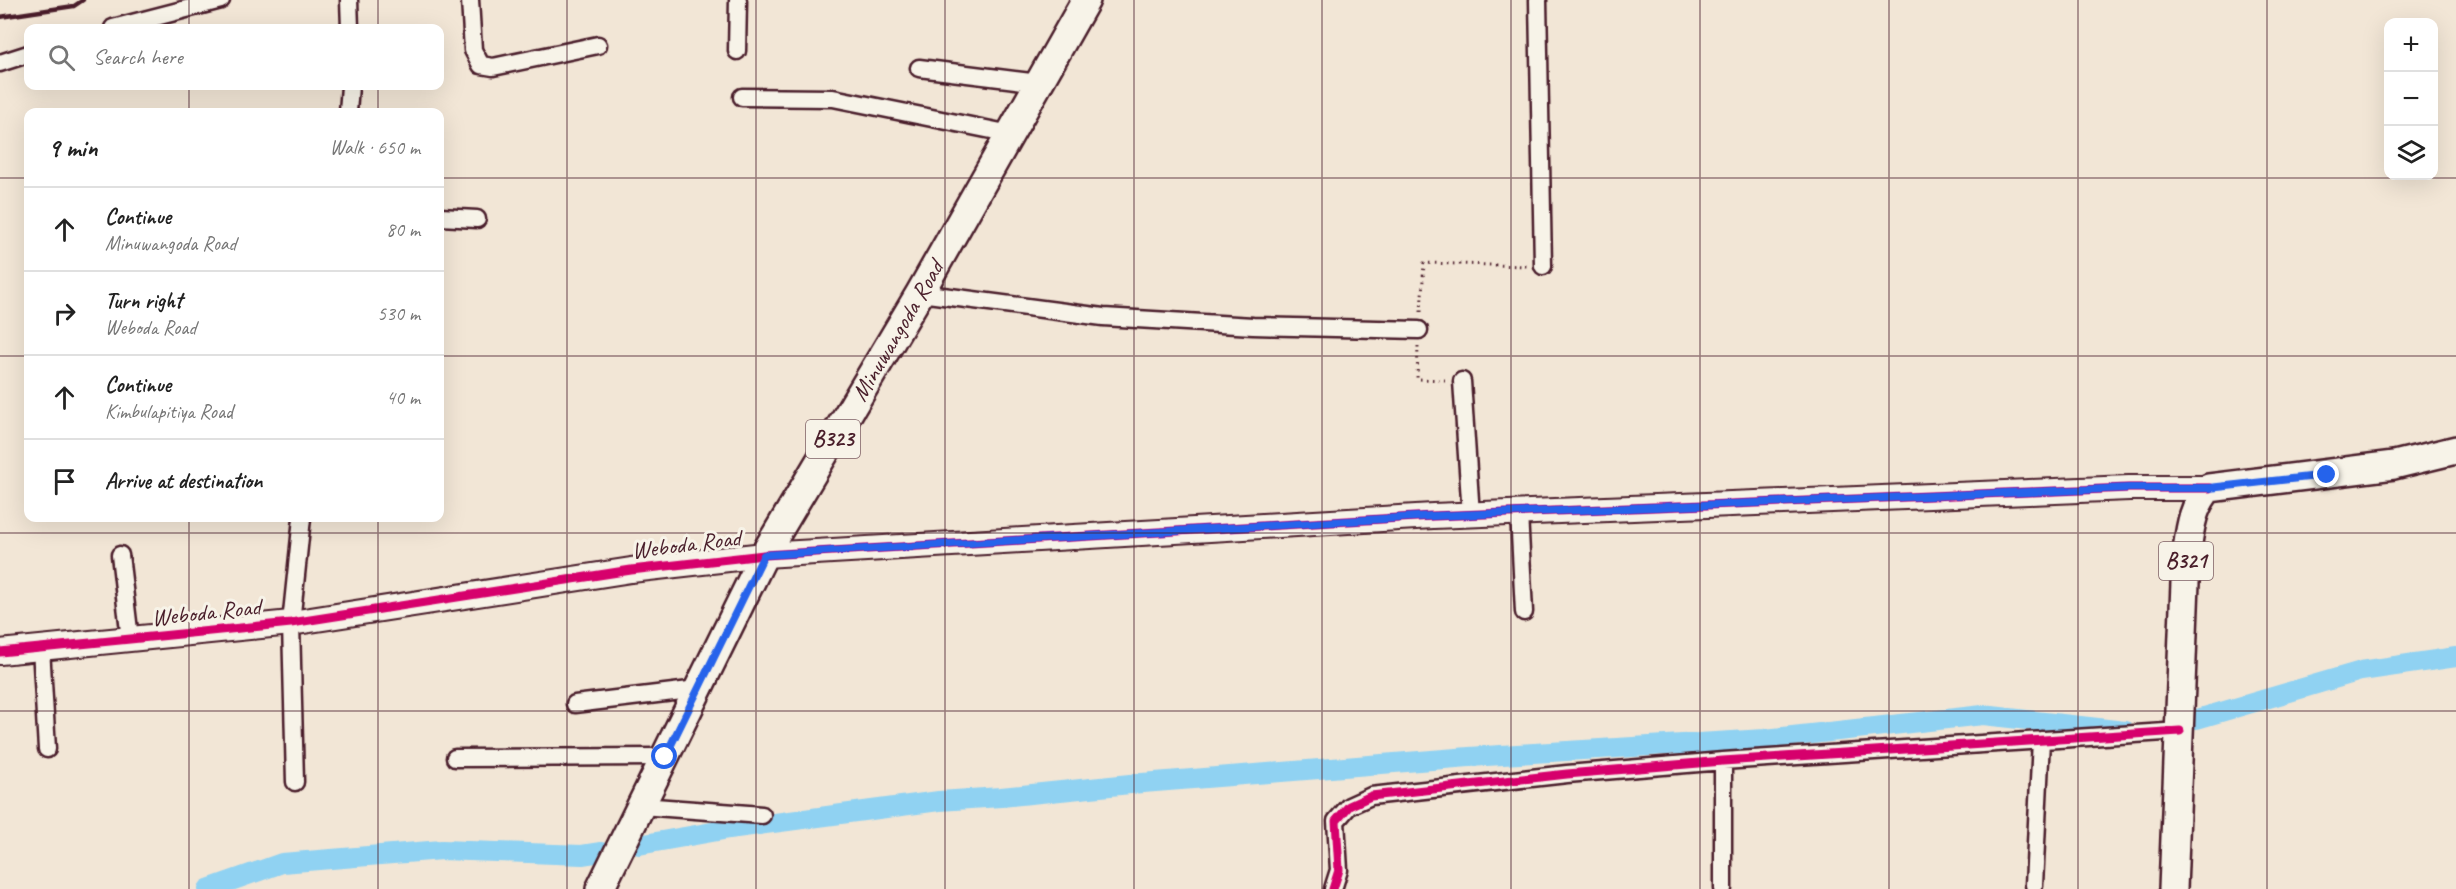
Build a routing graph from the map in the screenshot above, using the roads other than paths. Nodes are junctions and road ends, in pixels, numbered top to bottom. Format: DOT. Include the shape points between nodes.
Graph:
graph roads {
  1 [pos="221,0"];
  2 [pos="349,0"];
  3 [pos="470,0"];
  4 [pos="738,0"];
  5 [pos="1086,0"];
  6 [pos="1538,0"];
  7 [pos="128,24"];
  8 [pos="350,24"];
  9 [pos="598,45"];
  10 [pos="737,51"];
  11 [pos="24,55"];
  12 [pos="0,63"];
  13 [pos="919,68"];
  14 [pos="1039,83"];
  15 [pos="350,90"];
  16 [pos="742,97"];
  17 [pos="348,108"];
  18 [pos="1011,134"];
  19 [pos="444,217"];
  20 [pos="477,219"];
  21 [pos="1543,266"];
  22 [pos="920,293"];
  23 [pos="1419,330"];
  24 [pos="1462,381"];
  25 [pos="2456,450"];
  26 [pos="2209,488"];
  27 [pos="1519,513"];
  28 [pos="1472,515"];
  29 [pos="302,522"];
  30 [pos="120,555"];
  31 [pos="764,555"];
  32 [pos="1524,612"];
  33 [pos="291,622"];
  34 [pos="130,639"];
  35 [pos="40,648"];
  36 [pos="0,652"];
  37 [pos="698,689"];
  38 [pos="575,704"];
  39 [pos="2180,731"];
  40 [pos="2041,740"];
  41 [pos="47,749"];
  42 [pos="665,757"];
  43 [pos="455,758"];
  44 [pos="1723,761"];
  45 [pos="295,782"];
  46 [pos="641,806"];
  47 [pos="762,815"];
  48 [pos="2034,885"];
  49 [pos="600,889"];
  50 [pos="1333,889"];
  51 [pos="1723,889"];
  52 [pos="2173,889"];
  1 -- 7 [label="street"];
  2 -- 8 [label="street"];
  3 -- 9 [label="street" via="473,50 481,64 493,67"];
  4 -- 10 [label="street"];
  5 -- 14 [label="main road, Minuwangoda Road / B323"];
  6 -- 21 [label="street"];
  11 -- 12 [label="street"];
  13 -- 14 [label="street"];
  14 -- 18 [label="main road, Minuwangoda Road / B323"];
  15 -- 17 [label="street"];
  16 -- 18 [label="street" via="833,98"];
  18 -- 22 [label="main road, Minuwangoda Road / B323"];
  19 -- 20 [label="street"];
  22 -- 23 [label="street" via="1103,317 1252,327"];
  22 -- 31 [label="main road, Minuwangoda Road / B323"];
  24 -- 28 [label="street"];
  25 -- 26 [label="main road" via="2394,465"];
  26 -- 27 [label="street, Weboda Road"];
  26 -- 39 [label="main road, B321" via="2194,513 2186,557"];
  27 -- 28 [label="street, Weboda Road"];
  27 -- 32 [label="street"];
  28 -- 31 [label="street, Weboda Road"];
  29 -- 33 [label="street"];
  30 -- 34 [label="street"];
  31 -- 33 [label="street, Weboda Road" via="632,570"];
  31 -- 37 [label="main road, Minuwangoda Road / B323"];
  33 -- 34 [label="street, Weboda Road"];
  33 -- 45 [label="street"];
  34 -- 35 [label="street, Weboda Road"];
  35 -- 36 [label="street, Weboda Road"];
  35 -- 41 [label="street"];
  37 -- 38 [label="street"];
  37 -- 42 [label="main road, Minuwangoda Road / B323"];
  39 -- 40 [label="street"];
  39 -- 52 [label="main road, B321"];
  40 -- 44 [label="street"];
  40 -- 48 [label="street"];
  42 -- 43 [label="street"];
  42 -- 46 [label="main road, Minuwangoda Road / B323"];
  44 -- 50 [label="street" via="1371,796 1348,806 1336,821 1338,870"];
  44 -- 51 [label="street"];
  46 -- 47 [label="street"];
  46 -- 49 [label="main road, Minuwangoda Road / B323"];
}
